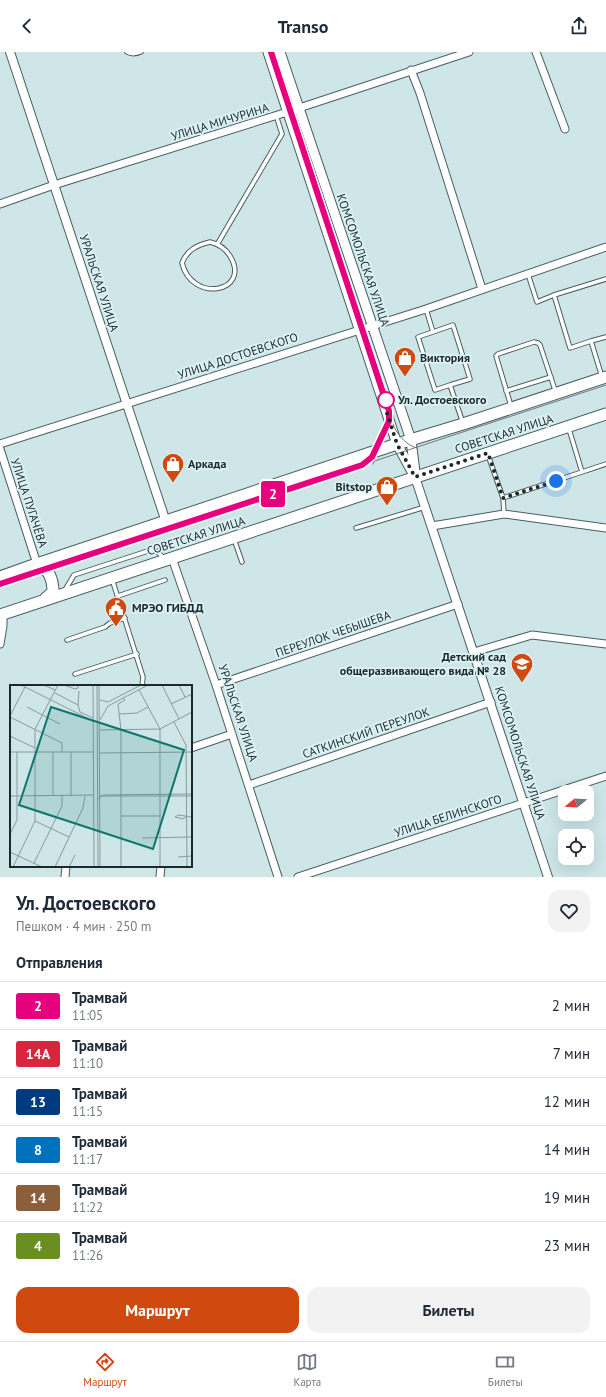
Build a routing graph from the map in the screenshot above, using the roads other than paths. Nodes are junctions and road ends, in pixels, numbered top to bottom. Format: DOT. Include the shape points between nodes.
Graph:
graph roads {
  1 [pos="10,52"];
  2 [pos="127,52"];
  3 [pos="141,52"];
  4 [pos="268,52"];
  5 [pos="280,52"];
  6 [pos="469,52"];
  7 [pos="536,52"];
  8 [pos="411,70"];
  9 [pos="298,108"];
  10 [pos="287,112"];
  11 [pos="276,115"];
  12 [pos="565,129"];
  13 [pos="54,185"];
  14 [pos="0,204"];
  15 [pos="218,243"];
  16 [pos="606,248"];
  17 [pos="528,274"];
  18 [pos="606,279"];
  19 [pos="482,289"];
  20 [pos="554,296"];
  21 [pos="426,308"];
  22 [pos="372,326"];
  23 [pos="359,329"];
  24 [pos="434,332"];
  25 [pos="606,337"];
  26 [pos="591,341"];
  27 [pos="551,377"];
  28 [pos="604,378"];
  29 [pos="450,385"];
  30 [pos="506,391"];
  31 [pos="556,394"];
  32 [pos="126,404"];
  33 [pos="511,408"];
  34 [pos="606,414"];
  35 [pos="463,424"];
  36 [pos="568,427"];
  37 [pos="410,440"];
  38 [pos="0,444"];
  39 [pos="397,444"];
  40 [pos="0,449"];
  41 [pos="488,453"];
  42 [pos="606,464"];
  43 [pos="582,472"];
  44 [pos="415,477"];
  45 [pos="503,498"];
  46 [pos="426,507"];
  47 [pos="504,514"];
  48 [pos="166,522"];
  49 [pos="432,526"];
  50 [pos="356,528"];
  51 [pos="606,528"];
  52 [pos="233,538"];
  53 [pos="169,559"];
  54 [pos="242,562"];
  55 [pos="37,564"];
  56 [pos="0,577"];
  57 [pos="111,578"];
  58 [pos="165,580"];
  59 [pos="63,594"];
  60 [pos="118,596"];
  61 [pos="44,600"];
  62 [pos="458,604"];
  63 [pos="1,615"];
  64 [pos="125,618"];
  65 [pos="67,640"];
  66 [pos="0,644"];
  67 [pos="606,644"];
  68 [pos="474,652"];
  69 [pos="137,654"];
  70 [pos="75,674"];
  71 [pos="142,685"];
  72 [pos="216,685"];
  73 [pos="491,702"];
  74 [pos="232,734"];
  75 [pos="192,748"];
  76 [pos="606,776"];
  77 [pos="249,785"];
  78 [pos="524,802"];
  79 [pos="66,867"];
  80 [pos="162,867"];
  81 [pos="64,877"];
  82 [pos="160,877"];
  83 [pos="278,877"];
  84 [pos="298,877"];
  85 [pos="548,877"];
  1 -- 13 [label="street, УРАЛЬСКАЯ УЛИЦА"];
  2 -- 3 [label="lane"];
  4 -- 10 [label="main road, КОМСОМОЛЬСКАЯ УЛИЦА"];
  5 -- 9 [label="main road, КОМСОМОЛЬСКАЯ УЛИЦА"];
  6 -- 8 [label="street, УЛИЦА МИЧУРИНА"];
  7 -- 12 [label="street"];
  8 -- 9 [label="street, УЛИЦА МИЧУРИНА"];
  8 -- 19 [label="street"];
  9 -- 10 [label="street, УЛИЦА МИЧУРИНА"];
  9 -- 22 [label="main road, КОМСОМОЛЬСКАЯ УЛИЦА"];
  10 -- 11 [label="street, УЛИЦА МИЧУРИНА"];
  10 -- 23 [label="main road, КОМСОМОЛЬСКАЯ УЛИЦА"];
  11 -- 13 [label="street, УЛИЦА МИЧУРИНА"];
  11 -- 15 [label="lane" via="282,134"];
  13 -- 14 [label="street, УЛИЦА МИЧУРИНА"];
  13 -- 32 [label="street, УРАЛЬСКАЯ УЛИЦА"];
  15 -- 15 [label="lane" via="201,244 189,251 182,263 189,279 216,289 229,284 235,272 234,265"];
  16 -- 17 [label="street, УЛИЦА ДОСТОЕВСКОГО"];
  17 -- 19 [label="street, УЛИЦА ДОСТОЕВСКОГО"];
  17 -- 20 [label="lane" via="537,302"];
  18 -- 20 [label="lane"];
  19 -- 21 [label="street, УЛИЦА ДОСТОЕВСКОГО"];
  20 -- 26 [label="lane" via="570,348"];
  21 -- 22 [label="street, УЛИЦА ДОСТОЕВСКОГО"];
  21 -- 24 [label="lane"];
  22 -- 23 [label="street, УЛИЦА ДОСТОЕВСКОГО"];
  22 -- 37 [label="main road, КОМСОМОЛЬСКАЯ УЛИЦА"];
  23 -- 32 [label="street, УЛИЦА ДОСТОЕВСКОГО"];
  23 -- 39 [label="main road, КОМСОМОЛЬСКАЯ УЛИЦА"];
  24 -- 29 [label="lane" via="418,337 435,390"];
  24 -- 29 [label="lane" via="453,325 468,372 470,379"];
  25 -- 26 [label="lane"];
  26 -- 28 [label="lane"];
  27 -- 30 [label="lane"];
  27 -- 30 [label="lane" via="540,345 534,342 496,356"];
  27 -- 31 [label="lane"];
  28 -- 31 [label="main road, СОВЕТСКАЯ УЛИЦА"];
  29 -- 35 [label="lane"];
  30 -- 33 [label="lane"];
  31 -- 33 [label="main road, СОВЕТСКАЯ УЛИЦА"];
  32 -- 38 [label="street, УЛИЦА ДОСТОЕВСКОГО"];
  32 -- 48 [label="street, УРАЛЬСКАЯ УЛИЦА"];
  33 -- 35 [label="main road, СОВЕТСКАЯ УЛИЦА"];
  34 -- 36 [label="main road, СОВЕТСКАЯ УЛИЦА"];
  35 -- 37 [label="main road, СОВЕТСКАЯ УЛИЦА"];
  36 -- 41 [label="main road, СОВЕТСКАЯ УЛИЦА"];
  36 -- 43 [label="lane"];
  37 -- 39 [label="main road, СОВЕТСКАЯ УЛИЦА"];
  37 -- 44 [label="main road, КОМСОМОЛЬСКАЯ УЛИЦА"];
  39 -- 44 [label="main road, КОМСОМОЛЬСКАЯ УЛИЦА"];
  39 -- 48 [label="main road, СОВЕТСКАЯ УЛИЦА"];
  40 -- 55 [label="street, УЛИЦА ПУГАЧЁВА"];
  41 -- 44 [label="main road, СОВЕТСКАЯ УЛИЦА"];
  41 -- 45 [label="lane"];
  42 -- 43 [label="lane"];
  43 -- 45 [label="lane"];
  44 -- 46 [label="street, КОМСОМОЛЬСКАЯ УЛИЦА"];
  44 -- 52 [label="main road, СОВЕТСКАЯ УЛИЦА"];
  45 -- 47 [label="lane"];
  46 -- 49 [label="street, КОМСОМОЛЬСКАЯ УЛИЦА"];
  46 -- 50 [label="lane"];
  47 -- 49 [label="street"];
  47 -- 51 [label="street"];
  48 -- 55 [label="main road, СОВЕТСКАЯ УЛИЦА"];
  49 -- 62 [label="street, КОМСОМОЛЬСКАЯ УЛИЦА"];
  52 -- 53 [label="main road, СОВЕТСКАЯ УЛИЦА"];
  52 -- 54 [label="lane"];
  53 -- 57 [label="main road, СОВЕТСКАЯ УЛИЦА"];
  53 -- 59 [label="lane" via="154,548 74,575"];
  53 -- 72 [label="street, УРАЛЬСКАЯ УЛИЦА"];
  55 -- 56 [label="main road, СОВЕТСКАЯ УЛИЦА"];
  55 -- 61 [label="main road" via="46,569 53,586 53,592"];
  57 -- 59 [label="main road, СОВЕТСКАЯ УЛИЦА"];
  57 -- 60 [label="lane"];
  58 -- 60 [label="lane"];
  59 -- 61 [label="main road, СОВЕТСКАЯ УЛИЦА"];
  60 -- 64 [label="lane"];
  61 -- 63 [label="main road, СОВЕТСКАЯ УЛИЦА"];
  62 -- 68 [label="street, КОМСОМОЛЬСКАЯ УЛИЦА"];
  62 -- 72 [label="street, ПЕРЕУЛОК ЧЕБЫШЕВА"];
  63 -- 66 [label="street" via="3,626"];
  64 -- 65 [label="lane"];
  64 -- 69 [label="lane"];
  67 -- 68 [label="street" via="532,635"];
  68 -- 73 [label="street, КОМСОМОЛЬСКАЯ УЛИЦА"];
  69 -- 70 [label="lane"];
  69 -- 71 [label="lane" via="143,677"];
  72 -- 74 [label="street, УРАЛЬСКАЯ УЛИЦА"];
  73 -- 77 [label="street, САТКИНСКИЙ ПЕРЕУЛОК"];
  73 -- 78 [label="street, КОМСОМОЛЬСКАЯ УЛИЦА"];
  74 -- 75 [label="street"];
  74 -- 77 [label="street, УРАЛЬСКАЯ УЛИЦА"];
  76 -- 78 [label="street, УЛИЦА БЕЛИНСКОГО"];
  77 -- 83 [label="street, УРАЛЬСКАЯ УЛИЦА"];
  78 -- 84 [label="street, УЛИЦА БЕЛИНСКОГО"];
  78 -- 85 [label="street, КОМСОМОЛЬСКАЯ УЛИЦА"];
  79 -- 81 [label="street"];
  80 -- 82 [label="street"];
}
